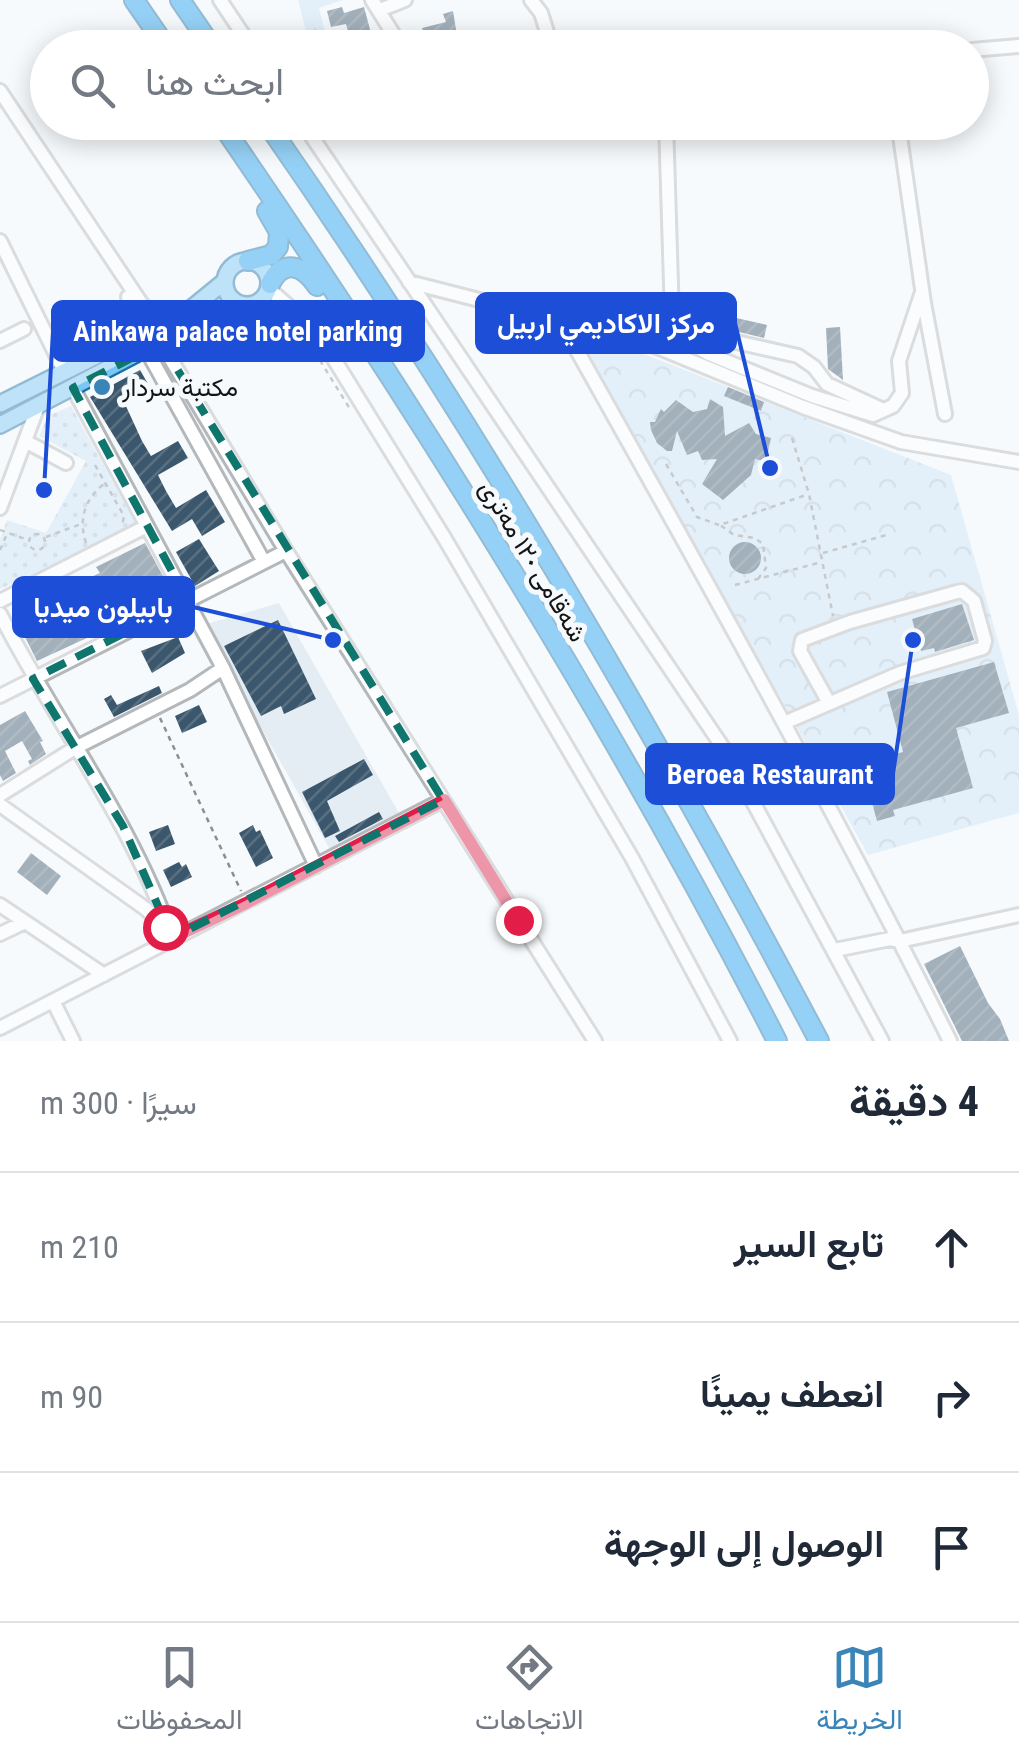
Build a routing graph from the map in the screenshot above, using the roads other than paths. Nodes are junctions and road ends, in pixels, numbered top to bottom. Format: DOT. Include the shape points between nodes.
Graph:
graph roads {
  1 [pos="134,0"];
  2 [pos="180,0"];
  3 [pos="220,0"];
  4 [pos="406,0"];
  5 [pos="531,0"];
  6 [pos="376,5"];
  7 [pos="155,30"];
  8 [pos="201,30"];
  9 [pos="240,30"];
  10 [pos="391,30"];
  11 [pos="547,30"];
  12 [pos="1019,46"];
  13 [pos="989,49"];
  14 [pos="0,91"];
  15 [pos="30,137"];
  16 [pos="32,140"];
  17 [pos="232,140"];
  18 [pos="278,140"];
  19 [pos="314,140"];
  20 [pos="667,140"];
  21 [pos="901,140"];
  22 [pos="237,148"];
  23 [pos="0,241"];
  24 [pos="102,246"];
  25 [pos="248,261"];
  26 [pos="225,281"];
  27 [pos="410,282"];
  28 [pos="269,286"];
  29 [pos="922,292"];
  30 [pos="247,305"];
  31 [pos="168,320"];
  32 [pos="561,322"];
  33 [pos="358,328"];
  34 [pos="24,329"];
  35 [pos="679,329"];
  36 [pos="138,335"];
  37 [pos="0,341"];
  38 [pos="154,347"];
  39 [pos="338,369"];
  40 [pos="64,372"];
  41 [pos="73,388"];
  42 [pos="0,404"];
  43 [pos="38,406"];
  44 [pos="884,410"];
  45 [pos="946,414"];
  46 [pos="0,425"];
  47 [pos="25,441"];
  48 [pos="1019,462"];
  49 [pos="66,464"];
  50 [pos="0,508"];
  51 [pos="147,526"];
  52 [pos="286,551"];
  53 [pos="264,562"];
  54 [pos="0,601"];
  55 [pos="188,601"];
  56 [pos="0,614"];
  57 [pos="222,668"];
  58 [pos="33,679"];
  59 [pos="0,696"];
  60 [pos="829,703"];
  61 [pos="784,722"];
  62 [pos="75,748"];
  63 [pos="0,796"];
  64 [pos="444,800"];
  65 [pos="0,804"];
  66 [pos="316,866"];
  67 [pos="0,905"];
  68 [pos="1019,915"];
  69 [pos="25,922"];
  70 [pos="0,934"];
  71 [pos="172,938"];
  72 [pos="900,941"];
  73 [pos="835,950"];
  74 [pos="104,976"];
  75 [pos="54,1000"];
  76 [pos="0,1028"];
  77 [pos="73,1041"];
  78 [pos="594,1041"];
  79 [pos="730,1041"];
  80 [pos="777,1041"];
  81 [pos="819,1041"];
  82 [pos="882,1041"];
  83 [pos="950,1041"];
  1 -- 7 [label="highway"];
  2 -- 8 [label="highway"];
  3 -- 9 [label="street"];
  4 -- 6 [label="street"];
  5 -- 11 [label="street"];
  6 -- 10 [label="street"];
  12 -- 13 [label="street"];
  14 -- 15 [label="street"];
  16 -- 24 [label="street"];
  17 -- 22 [label="highway, شەقامی ١٢٠ مەتری"];
  18 -- 81 [label="highway, شەقامی ١٢٠ مەتری" via="532,534 677,780"];
  19 -- 27 [label="street"];
  20 -- 35 [label="street" via="672,317"];
  21 -- 29 [label="street"];
  22 -- 25 [label="highway" via="280,237 272,255"];
  22 -- 33 [label="highway, شەقامی ١٢٠ مەتری"];
  23 -- 40 [label="street"];
  24 -- 31 [label="street" via="146,310"];
  24 -- 36 [label="street" via="138,314"];
  25 -- 26 [label="main road" via="235,265"];
  25 -- 28 [label="main road" via="261,266"];
  26 -- 30 [label="main road" via="228,294"];
  26 -- 31 [label="main road"];
  27 -- 32 [label="street"];
  27 -- 73 [label="street" via="726,752"];
  28 -- 30 [label="main road" via="262,300"];
  28 -- 33 [label="highway" via="282,268 301,268"];
  28 -- 39 [label="street" via="309,322"];
  29 -- 44 [label="street" via="899,360 902,393"];
  29 -- 45 [label="street"];
  30 -- 38 [label="main road" via="199,321"];
  30 -- 39 [label="street" via="303,324"];
  31 -- 36 [label="main road"];
  32 -- 48 [label="street" via="648,343 902,442"];
  32 -- 61 [label="street"];
  33 -- 80 [label="highway, شەقامی ١٢٠ مەتری" via="588,701"];
  34 -- 37 [label="street"];
  35 -- 44 [label="street" via="798,356 828,384"];
  35 -- 44 [label="street" via="709,354 812,396 874,415"];
  36 -- 40 [label="main road"];
  38 -- 41 [label="main road"];
  38 -- 52 [label="street"];
  38 -- 53 [label="street"];
  39 -- 79 [label="street" via="547,710"];
  40 -- 42 [label="main road"];
  41 -- 43 [label="main road"];
  41 -- 51 [label="street"];
  43 -- 46 [label="main road"];
  43 -- 47 [label="street"];
  47 -- 49 [label="street"];
  47 -- 50 [label="street"];
  51 -- 54 [label="street"];
  51 -- 55 [label="street"];
  52 -- 53 [label="street"];
  52 -- 64 [label="street"];
  53 -- 55 [label="street"];
  55 -- 57 [label="street"];
  55 -- 58 [label="street"];
  56 -- 58 [label="street"];
  57 -- 62 [label="street"];
  57 -- 66 [label="street"];
  58 -- 59 [label="street"];
  58 -- 62 [label="street"];
  60 -- 60 [label="street" via="981,649 986,644 974,601 962,591 806,637 800,644"];
  60 -- 61 [label="street"];
  61 -- 72 [label="street"];
  62 -- 63 [label="street"];
  62 -- 71 [label="street" via="146,870"];
  64 -- 66 [label="street"];
  64 -- 78 [label="street"];
  65 -- 71 [label="street" via="146,909"];
  66 -- 71 [label="street"];
  67 -- 69 [label="street"];
  68 -- 72 [label="street"];
  69 -- 70 [label="street"];
  69 -- 74 [label="street"];
  71 -- 74 [label="street"];
  72 -- 73 [label="street"];
  72 -- 83 [label="street"];
  73 -- 82 [label="street"];
  74 -- 75 [label="street"];
  75 -- 76 [label="street"];
  75 -- 77 [label="street"];
}
